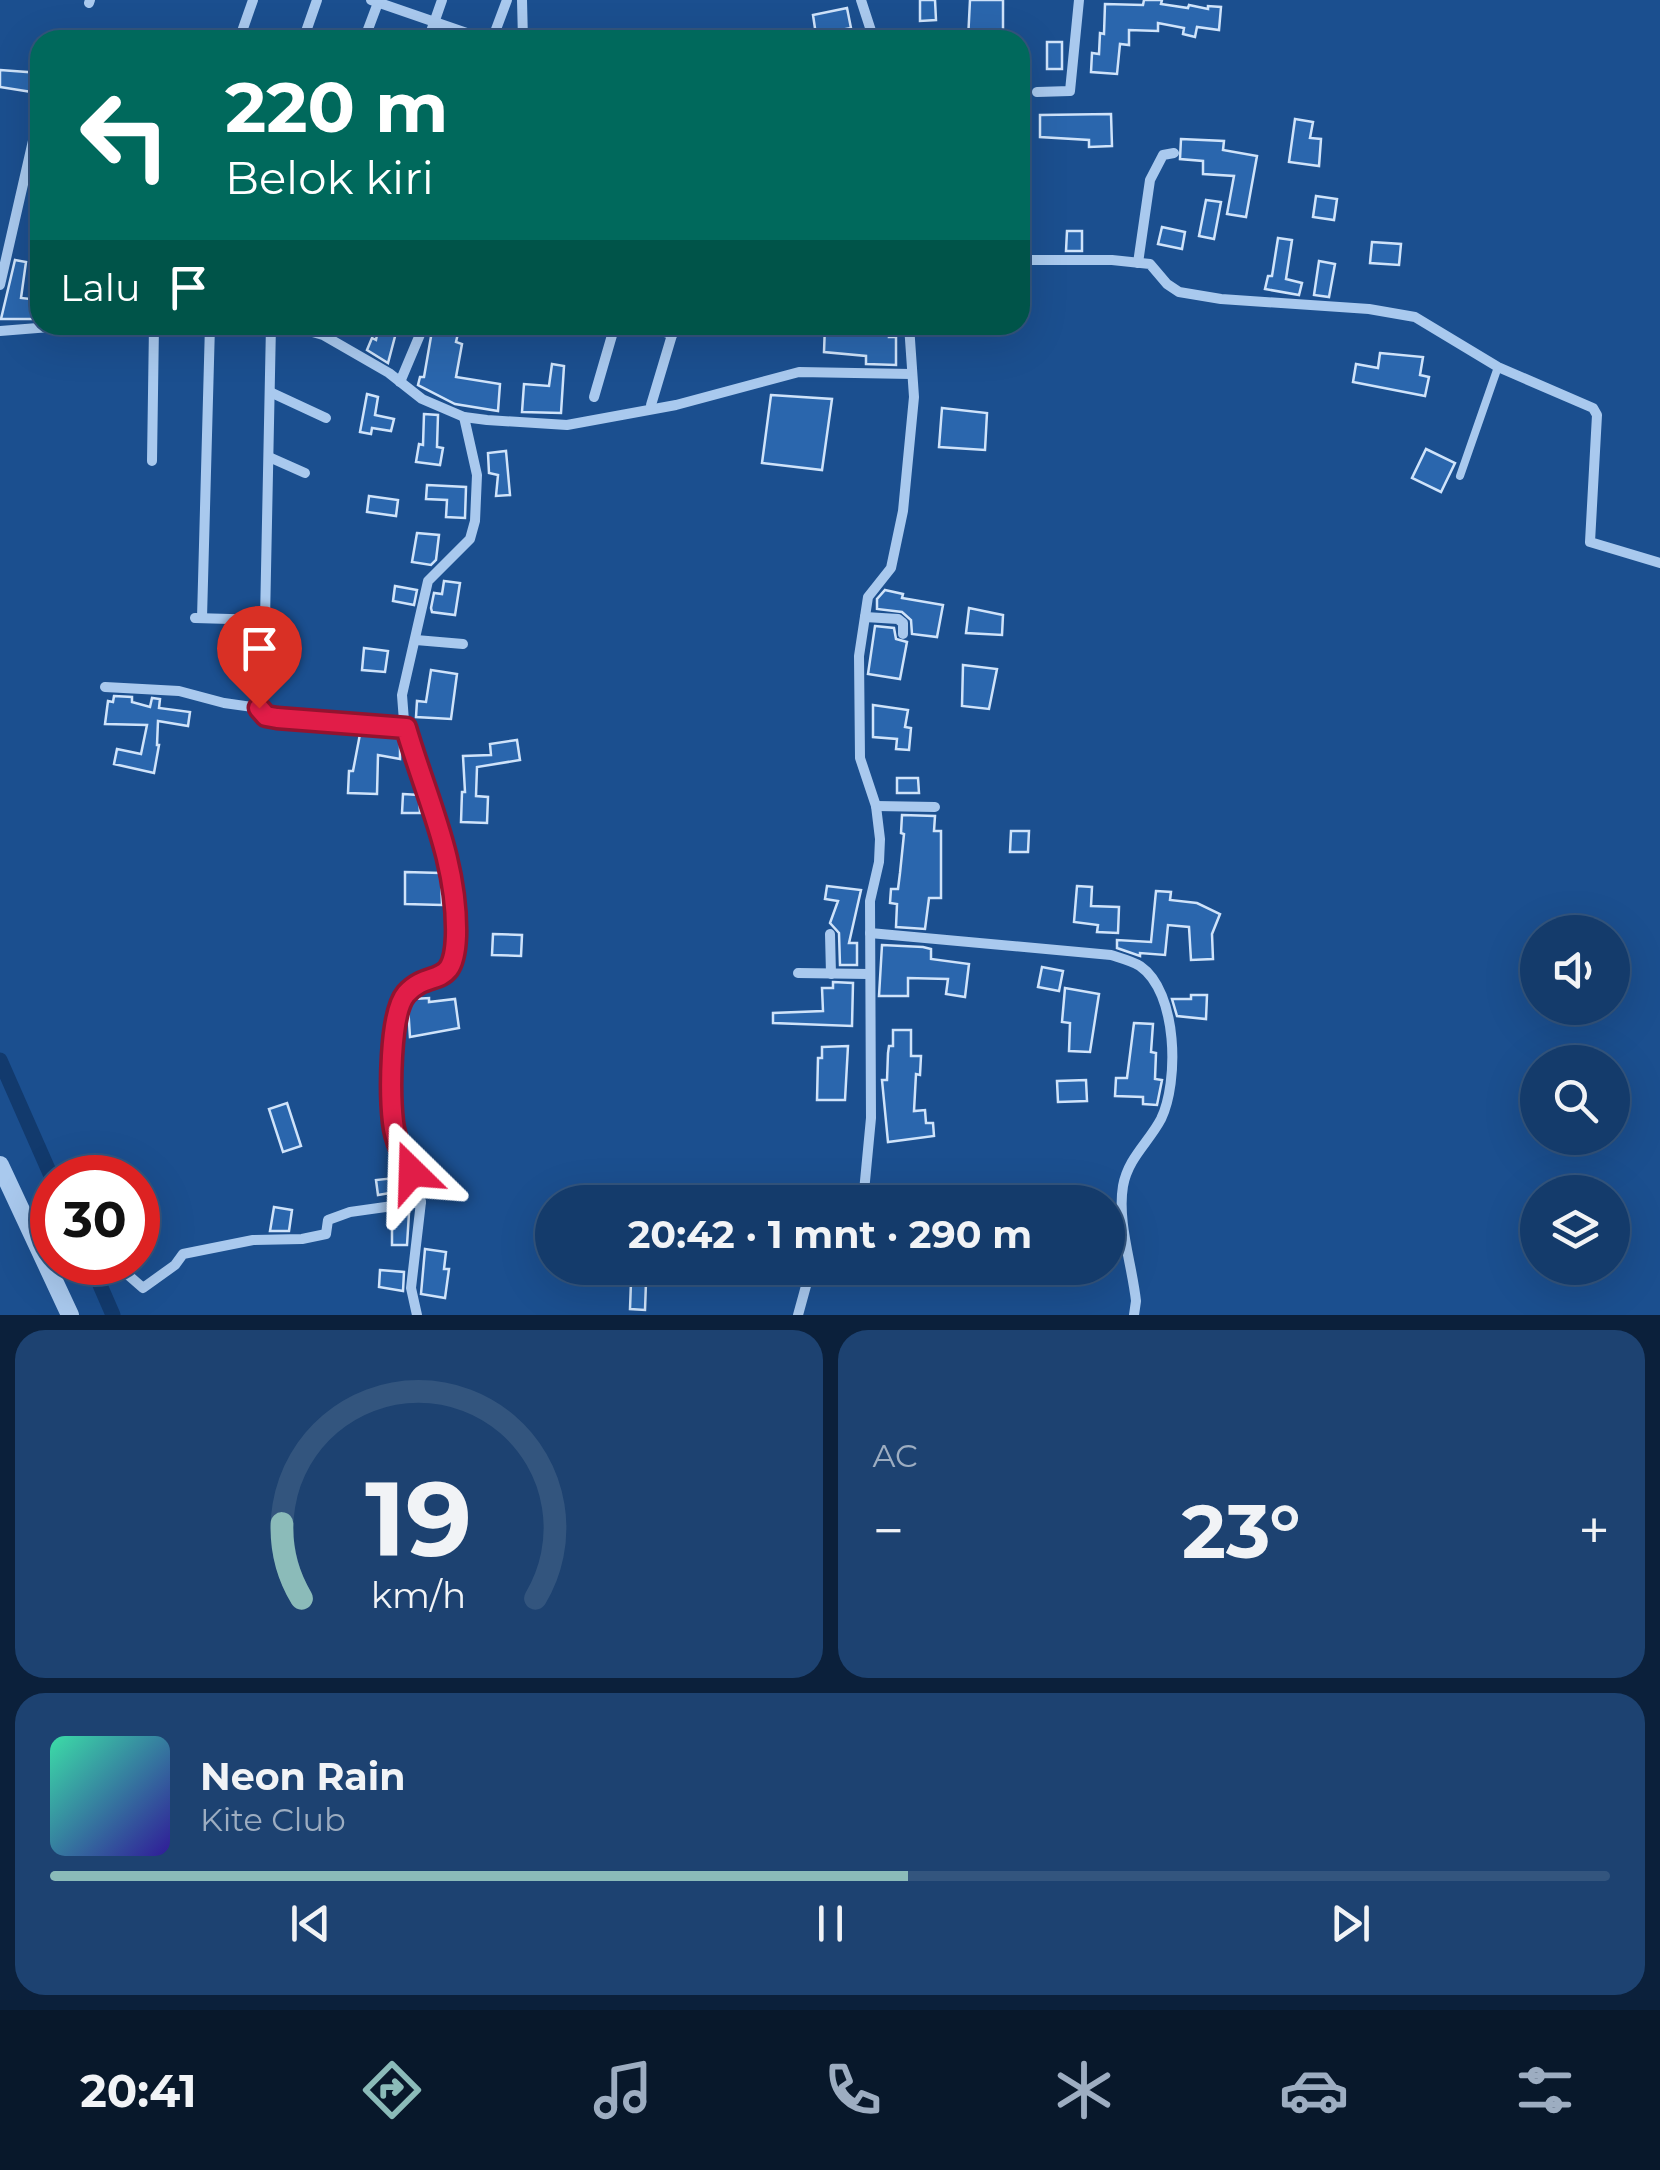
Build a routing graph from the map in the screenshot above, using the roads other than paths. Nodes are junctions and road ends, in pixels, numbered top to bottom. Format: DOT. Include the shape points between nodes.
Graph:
graph roads {
  1 [pos="253,0"];
  2 [pos="317,0"];
  3 [pos="442,0"];
  4 [pos="507,0"];
  5 [pos="522,0"];
  6 [pos="861,0"];
  7 [pos="1079,0"];
  8 [pos="376,1"];
  9 [pos="434,22"];
  10 [pos="242,30"];
  11 [pos="306,30"];
  12 [pos="367,30"];
  13 [pos="431,30"];
  14 [pos="459,30"];
  15 [pos="494,30"];
  16 [pos="522,30"];
  17 [pos="871,30"];
  18 [pos="1037,92"];
  19 [pos="1174,153"];
  20 [pos="30,154"];
  21 [pos="1030,260"];
  22 [pos="1138,262"];
  23 [pos="0,285"];
  24 [pos="30,329"];
  25 [pos="0,331"];
  26 [pos="154,335"];
  27 [pos="210,335"];
  28 [pos="271,335"];
  29 [pos="332,335"];
  30 [pos="420,335"];
  31 [pos="612,335"];
  32 [pos="672,335"];
  33 [pos="909,335"];
  34 [pos="1498,368"];
  35 [pos="912,374"];
  36 [pos="400,382"];
  37 [pos="270,392"];
  38 [pos="594,397"];
  39 [pos="651,405"];
  40 [pos="464,417"];
  41 [pos="326,418"];
  42 [pos="269,457"];
  43 [pos="152,461"];
  44 [pos="305,473"];
  45 [pos="1460,476"];
  46 [pos="1660,564"];
  47 [pos="865,617"];
  48 [pos="266,620"];
  49 [pos="283,626"];
  50 [pos="903,634"];
  51 [pos="416,640"];
  52 [pos="463,644"];
  53 [pos="105,687"];
  54 [pos="406,728"];
  55 [pos="876,806"];
  56 [pos="935,807"];
  57 [pos="870,933"];
  58 [pos="830,934"];
  59 [pos="798,973"];
  60 [pos="831,974"];
  61 [pos="870,974"];
  62 [pos="0,1164"];
  63 [pos="865,1185"];
  64 [pos="421,1202"];
  65 [pos="160,1276"];
  66 [pos="805,1285"];
  67 [pos="70,1315"];
  68 [pos="417,1315"];
  69 [pos="798,1315"];
  70 [pos="1134,1315"];
  1 -- 10 [label="street"];
  2 -- 11 [label="street"];
  3 -- 9 [label="street"];
  4 -- 15 [label="street"];
  5 -- 16 [label="street"];
  6 -- 17 [label="street"];
  7 -- 18 [label="street" via="1070,91"];
  8 -- 9 [label="street"];
  8 -- 12 [label="street"];
  9 -- 13 [label="street"];
  9 -- 14 [label="street"];
  19 -- 22 [label="street" via="1163,154 1150,180"];
  20 -- 23 [label="street"];
  21 -- 22 [label="street"];
  22 -- 34 [label="street" via="1150,264 1179,292 1414,317"];
  24 -- 25 [label="street"];
  26 -- 43 [label="street"];
  27 -- 48 [label="street" via="199,618"];
  28 -- 37 [label="street"];
  29 -- 36 [label="street"];
  30 -- 36 [label="street"];
  31 -- 38 [label="street"];
  32 -- 39 [label="street"];
  33 -- 35 [label="street"];
  34 -- 45 [label="lane"];
  34 -- 46 [label="street" via="1593,408 1590,542"];
  35 -- 40 [label="street" via="799,372 567,425"];
  35 -- 47 [label="street" via="904,511 891,568 868,596"];
  36 -- 40 [label="street"];
  37 -- 41 [label="street"];
  37 -- 42 [label="street"];
  40 -- 51 [label="street" via="477,475 475,522 470,538 428,581"];
  42 -- 44 [label="street"];
  42 -- 48 [label="street"];
  47 -- 50 [label="street" via="898,620"];
  47 -- 55 [label="street" via="860,758"];
  48 -- 49 [label="street"];
  51 -- 52 [label="street"];
  51 -- 54 [label="street" via="402,695"];
  53 -- 54 [label="street" via="180,690 277,718"];
  54 -- 64 [label="street" via="446,850 456,937 446,974 406,994 395,1030 393,1124"];
  55 -- 56 [label="street"];
  55 -- 57 [label="street" via="879,862"];
  57 -- 61 [label="street"];
  57 -- 70 [label="street" via="1111,955 1141,967 1152,981 1174,1037 1170,1092 1125,1174 1122,1192"];
  58 -- 60 [label="street"];
  59 -- 60 [label="street"];
  60 -- 61 [label="street"];
  61 -- 63 [label="street"];
  62 -- 67 [label="street"];
  64 -- 65 [label="street" via="350,1212 328,1220 326,1234 184,1254"];
  64 -- 68 [label="street" via="411,1288"];
  66 -- 69 [label="street"];
}
